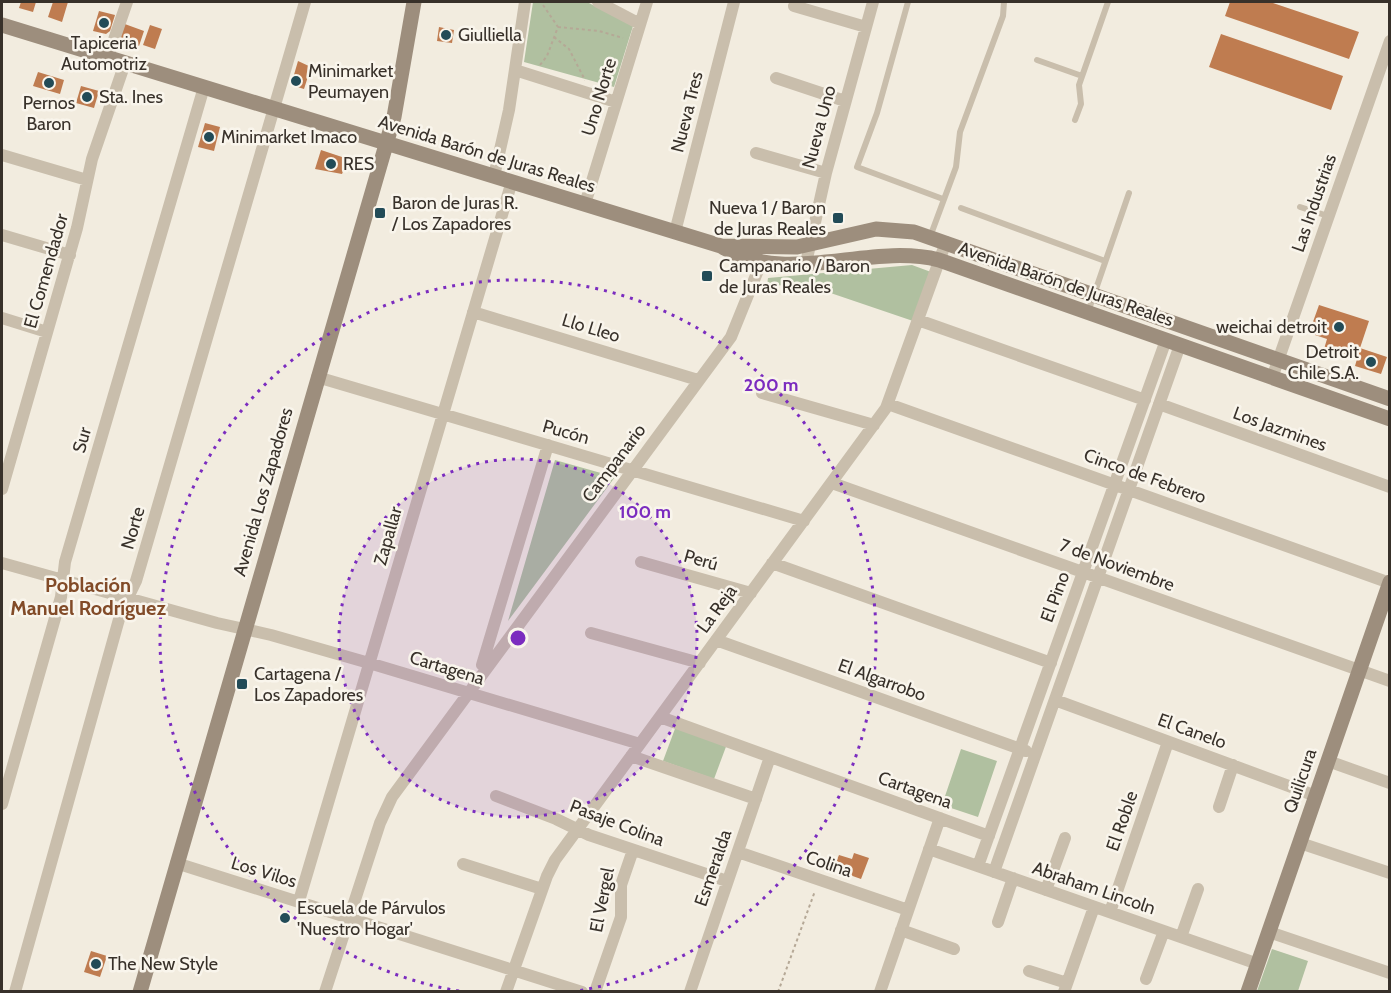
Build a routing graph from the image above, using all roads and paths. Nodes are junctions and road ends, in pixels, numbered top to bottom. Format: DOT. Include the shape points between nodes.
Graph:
graph roads {
  1 [pos="127,2"];
  2 [pos="305,2"];
  3 [pos="414,2"];
  4 [pos="525,2"];
  5 [pos="541,2"];
  6 [pos="598,2"];
  7 [pos="647,2"];
  8 [pos="734,2"];
  9 [pos="873,2"];
  10 [pos="908,2"];
  11 [pos="1004,2"];
  12 [pos="1108,2"];
  13 [pos="794,6"];
  14 [pos="640,24"];
  15 [pos="2,25"];
  16 [pos="558,27"];
  17 [pos="866,27"];
  18 [pos="554,38"];
  19 [pos="635,41"];
  20 [pos="1388,49"];
  21 [pos="108,57"];
  22 [pos="1037,60"];
  23 [pos="125,63"];
  24 [pos="515,70"];
  25 [pos="532,76"];
  26 [pos="1082,76"];
  27 [pos="776,78"];
  28 [pos="204,87"];
  29 [pos="592,94"];
  30 [pos="845,100"];
  31 [pos="616,102"];
  32 [pos="273,108"];
  33 [pos="1075,120"];
  34 [pos="387,143"];
  35 [pos="756,153"];
  36 [pos="2,155"];
  37 [pos="826,173"];
  38 [pos="495,176"];
  39 [pos="87,180"];
  40 [pos="512,181"];
  41 [pos="1129,193"];
  42 [pos="943,200"];
  43 [pos="585,204"];
  44 [pos="1300,207"];
  45 [pos="961,208"];
  46 [pos="1328,216"];
  47 [pos="675,232"];
  48 [pos="2,235"];
  49 [pos="930,237"];
  50 [pos="946,242"];
  51 [pos="810,244"];
  52 [pos="721,246"];
  53 [pos="69,255"];
  54 [pos="939,260"];
  55 [pos="1105,261"];
  56 [pos="761,263"];
  57 [pos="806,263"];
  58 [pos="1094,294"];
  59 [pos="473,312"];
  60 [pos="1088,312"];
  61 [pos="2,318"];
  62 [pos="918,320"];
  63 [pos="47,332"];
  64 [pos="1173,343"];
  65 [pos="1279,360"];
  66 [pos="317,377"];
  67 [pos="1272,378"];
  68 [pos="698,380"];
  69 [pos="762,393"];
  70 [pos="1389,399"];
  71 [pos="1145,400"];
  72 [pos="888,404"];
  73 [pos="1159,404"];
  74 [pos="443,414"];
  75 [pos="1389,419"];
  76 [pos="874,425"];
  77 [pos="548,445"];
  78 [pos="4,468"];
  79 [pos="631,470"];
  80 [pos="832,483"];
  81 [pos="1114,485"];
  82 [pos="1389,487"];
  83 [pos="2,489"];
  84 [pos="1129,490"];
  85 [pos="804,521"];
  86 [pos="2,562"];
  87 [pos="641,562"];
  88 [pos="772,563"];
  89 [pos="1083,572"];
  90 [pos="1098,577"];
  91 [pos="63,580"];
  92 [pos="1389,583"];
  93 [pos="751,593"];
  94 [pos="128,598"];
  95 [pos="243,629"];
  96 [pos="591,633"];
  97 [pos="716,640"];
  98 [pos="369,663"];
  99 [pos="700,663"];
  100 [pos="1051,663"];
  101 [pos="1359,670"];
  102 [pos="479,675"];
  103 [pos="1389,681"];
  104 [pos="468,693"];
  105 [pos="1055,700"];
  106 [pos="660,717"];
  107 [pos="1168,742"];
  108 [pos="640,744"];
  109 [pos="1020,749"];
  110 [pos="1036,754"];
  111 [pos="631,756"];
  112 [pos="770,757"];
  113 [pos="1328,761"];
  114 [pos="1233,765"];
  115 [pos="1389,783"];
  116 [pos="496,796"];
  117 [pos="1316,796"];
  118 [pos="756,799"];
  119 [pos="2,804"];
  120 [pos="1219,807"];
  121 [pos="940,818"];
  122 [pos="578,829"];
  123 [pos="989,836"];
  124 [pos="1065,838"];
  125 [pos="1300,843"];
  126 [pos="929,849"];
  127 [pos="633,850"];
  128 [pos="738,852"];
  129 [pos="176,863"];
  130 [pos="463,864"];
  131 [pos="978,866"];
  132 [pos="994,872"];
  133 [pos="1389,873"];
  134 [pos="1013,878"];
  135 [pos="727,881"];
  136 [pos="542,889"];
  137 [pos="815,890"];
  138 [pos="1046,890"];
  139 [pos="1198,890"];
  140 [pos="299,901"];
  141 [pos="1094,907"];
  142 [pos="908,910"];
  143 [pos="1110,912"];
  144 [pos="348,916"];
  145 [pos="998,922"];
  146 [pos="901,930"];
  147 [pos="1164,931"];
  148 [pos="1269,932"];
  149 [pos="1181,937"];
  150 [pos="954,949"];
  151 [pos="1258,964"];
  152 [pos="514,969"];
  153 [pos="1029,971"];
  154 [pos="1389,973"];
  155 [pos="1146,979"];
  156 [pos="1066,987"];
  157 [pos="693,990"];
  158 [pos="15,992"];
  159 [pos="140,992"];
  160 [pos="325,992"];
  161 [pos="506,992"];
  162 [pos="582,992"];
  163 [pos="595,992"];
  164 [pos="778,992"];
  165 [pos="880,992"];
  166 [pos="1248,992"];
  1 -- 21 [label="street"];
  2 -- 32 [label="street, Norte"];
  3 -- 34 [label="street, Avenida Los Zapadores" via="401,88"];
  4 -- 24 [label="street"];
  5 -- 16 [label="path"];
  6 -- 14 [label="street"];
  7 -- 14 [label="street, Uno Norte"];
  8 -- 47 [label="street, Nueva Tres"];
  9 -- 17 [label="street, Nueva Uno"];
  10 -- 42 [label="lane" via="877,113 857,167"];
  11 -- 42 [label="lane" via="1003,16 960,132 956,167"];
  12 -- 26 [label="lane"];
  13 -- 17 [label="street"];
  14 -- 19 [label="street, Uno Norte"];
  15 -- 21 [label="street, Avenida Barón de Juras Reales"];
  16 -- 18 [label="path"];
  16 -- 19 [label="path" via="599,31"];
  17 -- 30 [label="street, Nueva Uno"];
  18 -- 25 [label="path"];
  18 -- 29 [label="path" via="569,49"];
  19 -- 31 [label="street, Uno Norte"];
  20 -- 46 [label="street, Las Industrias"];
  21 -- 23 [label="street, Avenida Barón de Juras Reales"];
  22 -- 26 [label="lane"];
  23 -- 28 [label="street, Avenida Barón de Juras Reales"];
  23 -- 39 [label="street, El Comendador" via="99,133"];
  24 -- 25 [label="street"];
  24 -- 38 [label="street"];
  25 -- 29 [label="street"];
  26 -- 33 [label="lane" via="1081,104"];
  27 -- 30 [label="street"];
  28 -- 32 [label="street, Avenida Barón de Juras Reales"];
  28 -- 91 [label="street, Sur" via="65,562"];
  29 -- 31 [label="street"];
  30 -- 37 [label="street, Nueva Uno"];
  31 -- 43 [label="street, Uno Norte"];
  32 -- 34 [label="street, Avenida Barón de Juras Reales"];
  32 -- 94 [label="street, Norte"];
  34 -- 38 [label="street, Avenida Barón de Juras Reales"];
  34 -- 66 [label="street, Avenida Los Zapadores"];
  35 -- 37 [label="street"];
  36 -- 39 [label="street"];
  37 -- 51 [label="street, Nueva Uno"];
  38 -- 40 [label="street, Avenida Barón de Juras Reales"];
  39 -- 53 [label="street, El Comendador"];
  40 -- 43 [label="street, Avenida Barón de Juras Reales"];
  40 -- 59 [label="street, Zapallar"];
  41 -- 55 [label="lane"];
  42 -- 49 [label="lane"];
  43 -- 47 [label="street, Avenida Barón de Juras Reales"];
  44 -- 46 [label="lane"];
  45 -- 55 [label="lane"];
  46 -- 65 [label="street, Las Industrias"];
  47 -- 52 [label="street, Avenida Barón de Juras Reales"];
  48 -- 53 [label="street"];
  49 -- 50 [label="street, Avenida Barón de Juras Reales"];
  49 -- 51 [label="street, Avenida Barón de Juras Reales" via="876,229"];
  50 -- 54 [label="street, La Reja"];
  50 -- 58 [label="street, Avenida Barón de Juras Reales"];
  51 -- 52 [label="street, Avenida Barón de Juras Reales"];
  51 -- 57 [label="street, Nueva Uno"];
  52 -- 56 [label="street, Avenida Barón de Juras Reales"];
  53 -- 63 [label="street, El Comendador"];
  54 -- 57 [label="street, Avenida Barón de Juras Reales" via="895,254"];
  54 -- 60 [label="street, Avenida Barón de Juras Reales"];
  54 -- 62 [label="street, La Reja"];
  55 -- 58 [label="lane"];
  56 -- 57 [label="street, Avenida Barón de Juras Reales"];
  56 -- 68 [label="street, Campanario" via="735,331"];
  58 -- 60 [label="lane"];
  58 -- 65 [label="street, Avenida Barón de Juras Reales"];
  59 -- 68 [label="street, Llo Lleo"];
  59 -- 74 [label="street, Zapallar"];
  60 -- 64 [label="street, Avenida Barón de Juras Reales"];
  61 -- 63 [label="street"];
  62 -- 71 [label="street"];
  62 -- 72 [label="street, La Reja"];
  63 -- 78 [label="street, El Comendador"];
  64 -- 67 [label="street, Avenida Barón de Juras Reales"];
  64 -- 71 [label="street, El Pino"];
  64 -- 73 [label="street, El Pino"];
  65 -- 67 [label="street, Las Industrias"];
  65 -- 70 [label="street, Avenida Barón de Juras Reales"];
  66 -- 74 [label="street, Pucón"];
  66 -- 95 [label="street, Avenida Los Zapadores"];
  67 -- 75 [label="street, Avenida Barón de Juras Reales"];
  68 -- 79 [label="street, Campanario"];
  69 -- 76 [label="street"];
  71 -- 81 [label="street, El Pino"];
  72 -- 76 [label="street, La Reja"];
  72 -- 81 [label="street, Cinco de Febrero"];
  73 -- 82 [label="street, Los Jazmines"];
  73 -- 84 [label="street, El Pino"];
  74 -- 77 [label="street, Pucón"];
  74 -- 98 [label="street, Zapallar"];
  76 -- 80 [label="street, La Reja"];
  77 -- 79 [label="street, Pucón"];
  77 -- 102 [label="street, Campanario"];
  78 -- 83 [label="street, El Comendador"];
  79 -- 85 [label="street, Pucón"];
  79 -- 102 [label="street, Campanario"];
  80 -- 85 [label="street, La Reja"];
  80 -- 89 [label="street, 7 de Noviembre"];
  81 -- 84 [label="street, Cinco de Febrero"];
  81 -- 89 [label="street, El Pino"];
  84 -- 90 [label="street, El Pino"];
  84 -- 92 [label="street, Cinco de Febrero"];
  85 -- 88 [label="street, La Reja"];
  86 -- 91 [label="street, Cartagena"];
  87 -- 93 [label="street, Perú"];
  88 -- 93 [label="street, La Reja"];
  88 -- 100 [label="street"];
  89 -- 90 [label="street, 7 de Noviembre"];
  89 -- 100 [label="street, El Pino"];
  90 -- 101 [label="street, 7 de Noviembre"];
  90 -- 105 [label="street, El Pino"];
  91 -- 94 [label="street, Cartagena"];
  91 -- 119 [label="street, Sur"];
  92 -- 101 [label="street, Quilicura"];
  93 -- 97 [label="street, La Reja"];
  94 -- 95 [label="street, Cartagena"];
  94 -- 158 [label="street, Norte"];
  95 -- 98 [label="street, Cartagena"];
  95 -- 129 [label="street, Avenida Los Zapadores"];
  96 -- 99 [label="street"];
  97 -- 99 [label="street, La Reja"];
  97 -- 109 [label="street, El Algarrobo"];
  98 -- 104 [label="street, Cartagena"];
  98 -- 140 [label="street, Zapallar"];
  99 -- 106 [label="street, La Reja"];
  100 -- 109 [label="street, El Pino"];
  101 -- 103 [label="street, 7 de Noviembre"];
  101 -- 113 [label="street, Quilicura"];
  102 -- 104 [label="street, Campanario"];
  104 -- 108 [label="street, Cartagena"];
  104 -- 144 [label="street, Campanario" via="388,804"];
  105 -- 107 [label="street, El Canelo"];
  105 -- 110 [label="street, El Pino"];
  106 -- 108 [label="street, La Reja"];
  106 -- 112 [label="street, Cartagena"];
  107 -- 114 [label="street, El Canelo"];
  107 -- 143 [label="street, El Roble"];
  108 -- 111 [label="street, La Reja"];
  109 -- 110 [label="street, El Algarrobo"];
  109 -- 123 [label="street, El Pino"];
  110 -- 132 [label="street, El Pino"];
  111 -- 118 [label="street"];
  111 -- 122 [label="street, La Reja"];
  112 -- 118 [label="street, Esmeralda"];
  112 -- 121 [label="street, Cartagena"];
  113 -- 115 [label="street"];
  113 -- 117 [label="street, Quilicura"];
  114 -- 117 [label="street, El Canelo"];
  114 -- 120 [label="street"];
  116 -- 122 [label="street, Pasaje Colina"];
  117 -- 125 [label="street, Quilicura"];
  118 -- 128 [label="street, Esmeralda"];
  121 -- 123 [label="street, Cartagena"];
  121 -- 126 [label="street"];
  122 -- 127 [label="street, Pasaje Colina"];
  122 -- 136 [label="street, La Reja" via="551,867"];
  123 -- 131 [label="street, El Pino"];
  124 -- 138 [label="street"];
  125 -- 133 [label="street"];
  125 -- 148 [label="street, Quilicura"];
  126 -- 131 [label="street, Abraham Lincoln"];
  126 -- 142 [label="street"];
  127 -- 135 [label="street, Pasaje Colina"];
  127 -- 163 [label="street, El Vergel" via="621,885 621,917"];
  128 -- 135 [label="street, Esmeralda"];
  128 -- 142 [label="street, Colina"];
  129 -- 140 [label="street, Los Vilos"];
  129 -- 159 [label="street, Avenida Los Zapadores"];
  130 -- 136 [label="street"];
  131 -- 132 [label="street, Abraham Lincoln"];
  132 -- 134 [label="street, Abraham Lincoln"];
  134 -- 138 [label="street, Abraham Lincoln"];
  134 -- 145 [label="street, Abraham Lincoln"];
  135 -- 157 [label="street, Esmeralda"];
  136 -- 152 [label="street, La Reja"];
  137 -- 164 [label="path"];
  138 -- 141 [label="street, Abraham Lincoln"];
  139 -- 149 [label="street"];
  140 -- 144 [label="street, Los Vilos"];
  141 -- 143 [label="street, Abraham Lincoln"];
  141 -- 156 [label="street"];
  142 -- 146 [label="street"];
  143 -- 147 [label="street, Abraham Lincoln"];
  144 -- 152 [label="street, Los Vilos"];
  144 -- 160 [label="street, Campanario"];
  146 -- 150 [label="street"];
  146 -- 165 [label="street"];
  147 -- 149 [label="street, Abraham Lincoln"];
  147 -- 155 [label="street, Abraham Lincoln"];
  148 -- 151 [label="street, Quilicura"];
  148 -- 154 [label="street"];
  149 -- 151 [label="street, Abraham Lincoln"];
  151 -- 166 [label="street, Quilicura"];
  152 -- 161 [label="street, La Reja"];
  152 -- 162 [label="street, Los Vilos"];
  153 -- 156 [label="street"];
}
